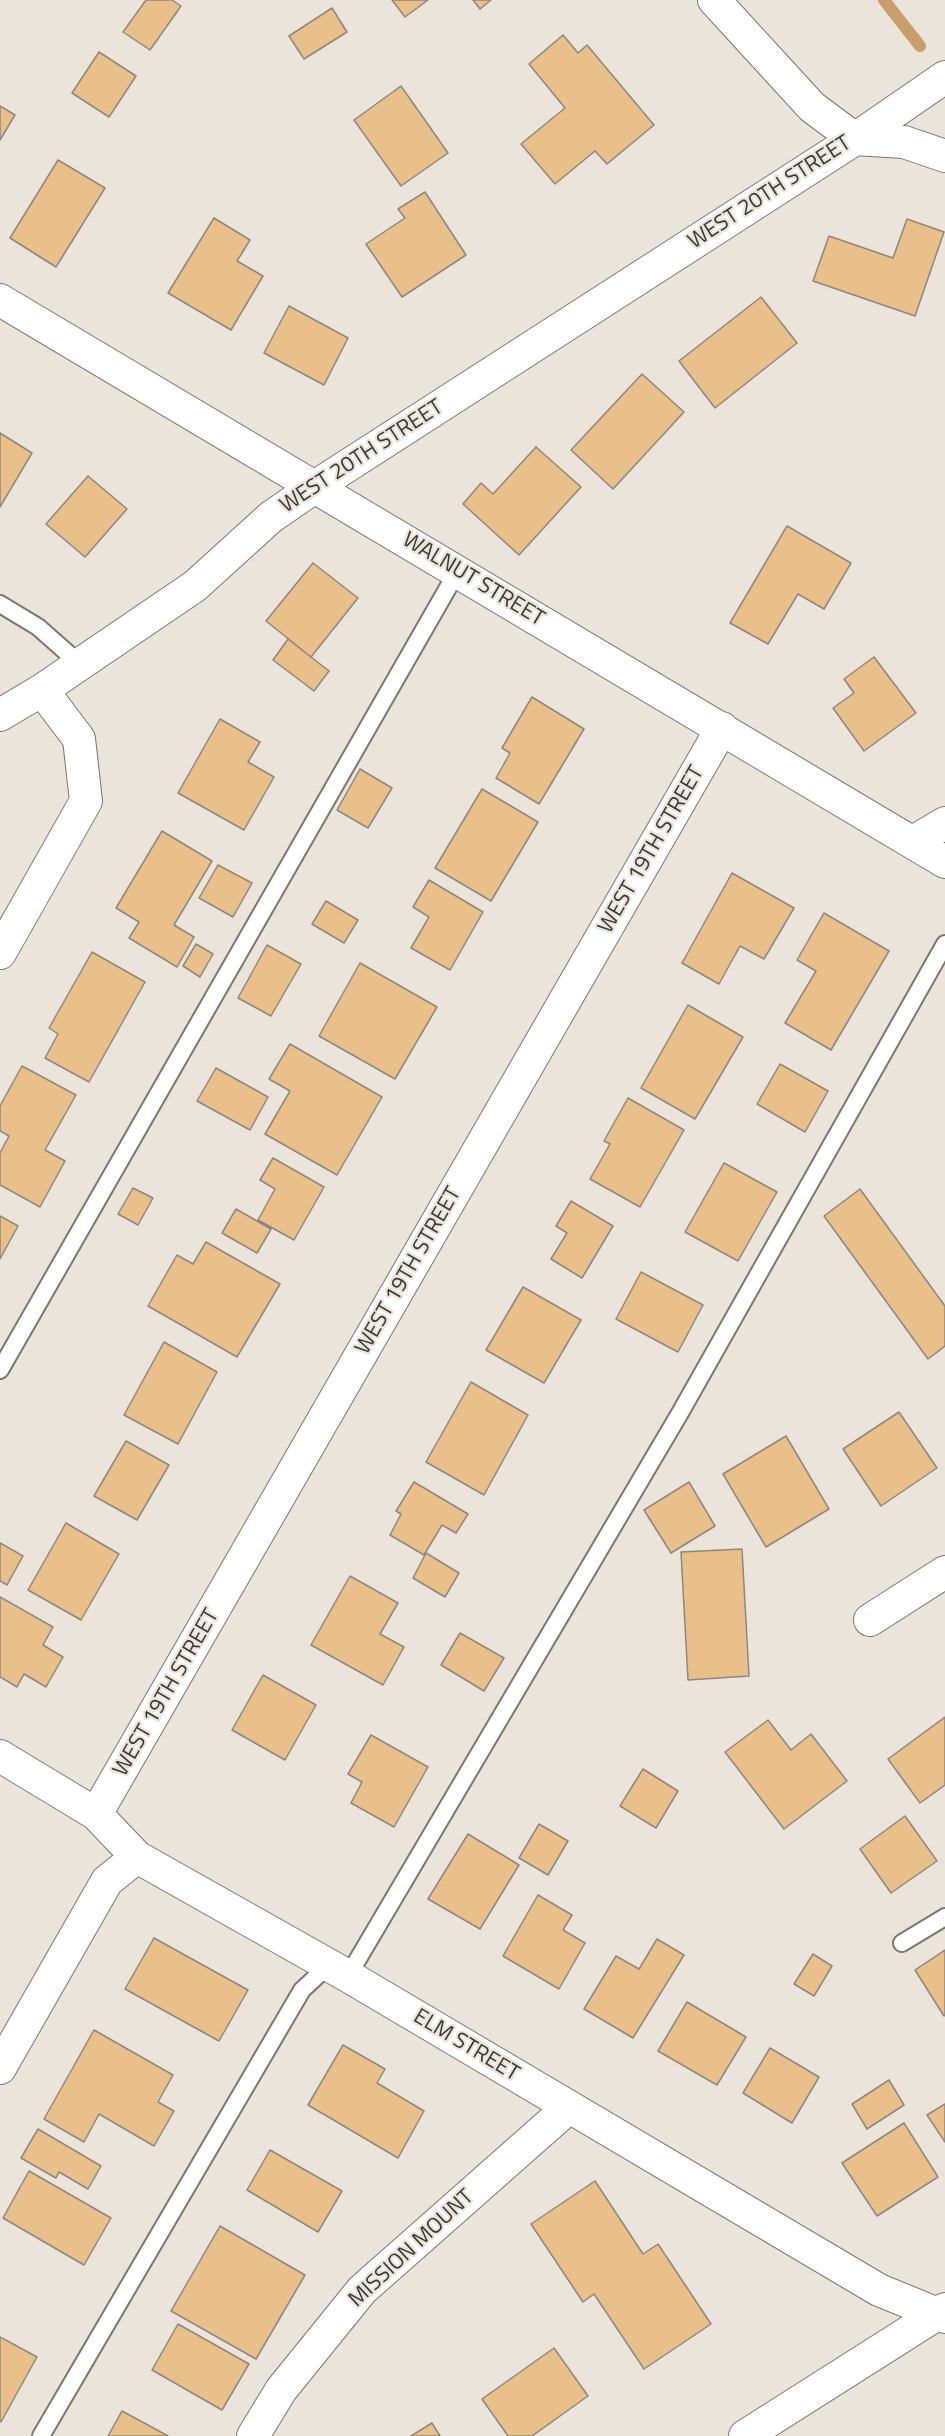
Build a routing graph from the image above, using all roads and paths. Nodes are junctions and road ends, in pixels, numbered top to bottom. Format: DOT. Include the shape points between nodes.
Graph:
graph roads {
  1 [pos="714,0"];
  2 [pos="945,77"];
  3 [pos="855,139"];
  4 [pos="945,156"];
  5 [pos="0,300"];
  6 [pos="316,486"];
  7 [pos="458,572"];
  8 [pos="0,604"];
  9 [pos="81,665"];
  10 [pos="42,690"];
  11 [pos="0,714"];
  12 [pos="722,729"];
  13 [pos="945,823"];
  14 [pos="913,842"];
  15 [pos="945,862"];
  16 [pos="945,944"];
  17 [pos="0,954"];
  18 [pos="0,1370"];
  19 [pos="945,1572"];
  20 [pos="870,1620"];
  21 [pos="0,1756"];
  22 [pos="96,1814"];
  23 [pos="136,1857"];
  24 [pos="945,1917"];
  25 [pos="902,1943"];
  26 [pos="339,1970"];
  27 [pos="0,2068"];
  28 [pos="568,2108"];
  29 [pos="942,2313"];
  30 [pos="40,2436"];
  31 [pos="253,2436"];
  32 [pos="745,2436"];
  1 -- 3 [label="street" via="812,107"];
  2 -- 3 [label="street, WEST 20TH STREET"];
  3 -- 4 [label="street" via="904,142"];
  3 -- 6 [label="street, WEST 20TH STREET"];
  5 -- 6 [label="street, WALNUT STREET"];
  6 -- 7 [label="street, WALNUT STREET"];
  6 -- 9 [label="street, WEST 20TH STREET" via="271,517 195,586"];
  7 -- 12 [label="street, WALNUT STREET"];
  7 -- 18 [label="lane"];
  8 -- 9 [label="lane" via="38,627"];
  9 -- 10 [label="street, WEST 20TH STREET"];
  10 -- 11 [label="street, WEST 20TH STREET"];
  10 -- 17 [label="street" via="79,739 86,801"];
  12 -- 14 [label="street, WALNUT STREET"];
  12 -- 22 [label="street, WEST 19TH STREET"];
  13 -- 14 [label="street"];
  14 -- 15 [label="street, WALNUT STREET"];
  16 -- 26 [label="lane" via="680,1413"];
  19 -- 20 [label="street"];
  21 -- 22 [label="street, ELM STREET"];
  22 -- 23 [label="street, ELM STREET"];
  23 -- 26 [label="street, ELM STREET"];
  23 -- 27 [label="street" via="107,1881"];
  24 -- 25 [label="lane"];
  26 -- 28 [label="street, ELM STREET"];
  26 -- 30 [label="lane" via="302,1990"];
  28 -- 29 [label="street, ELM STREET" via="879,2290"];
  28 -- 31 [label="street, MISSION MOUNT" via="362,2290 281,2390"];
  29 -- 32 [label="street"];
}
